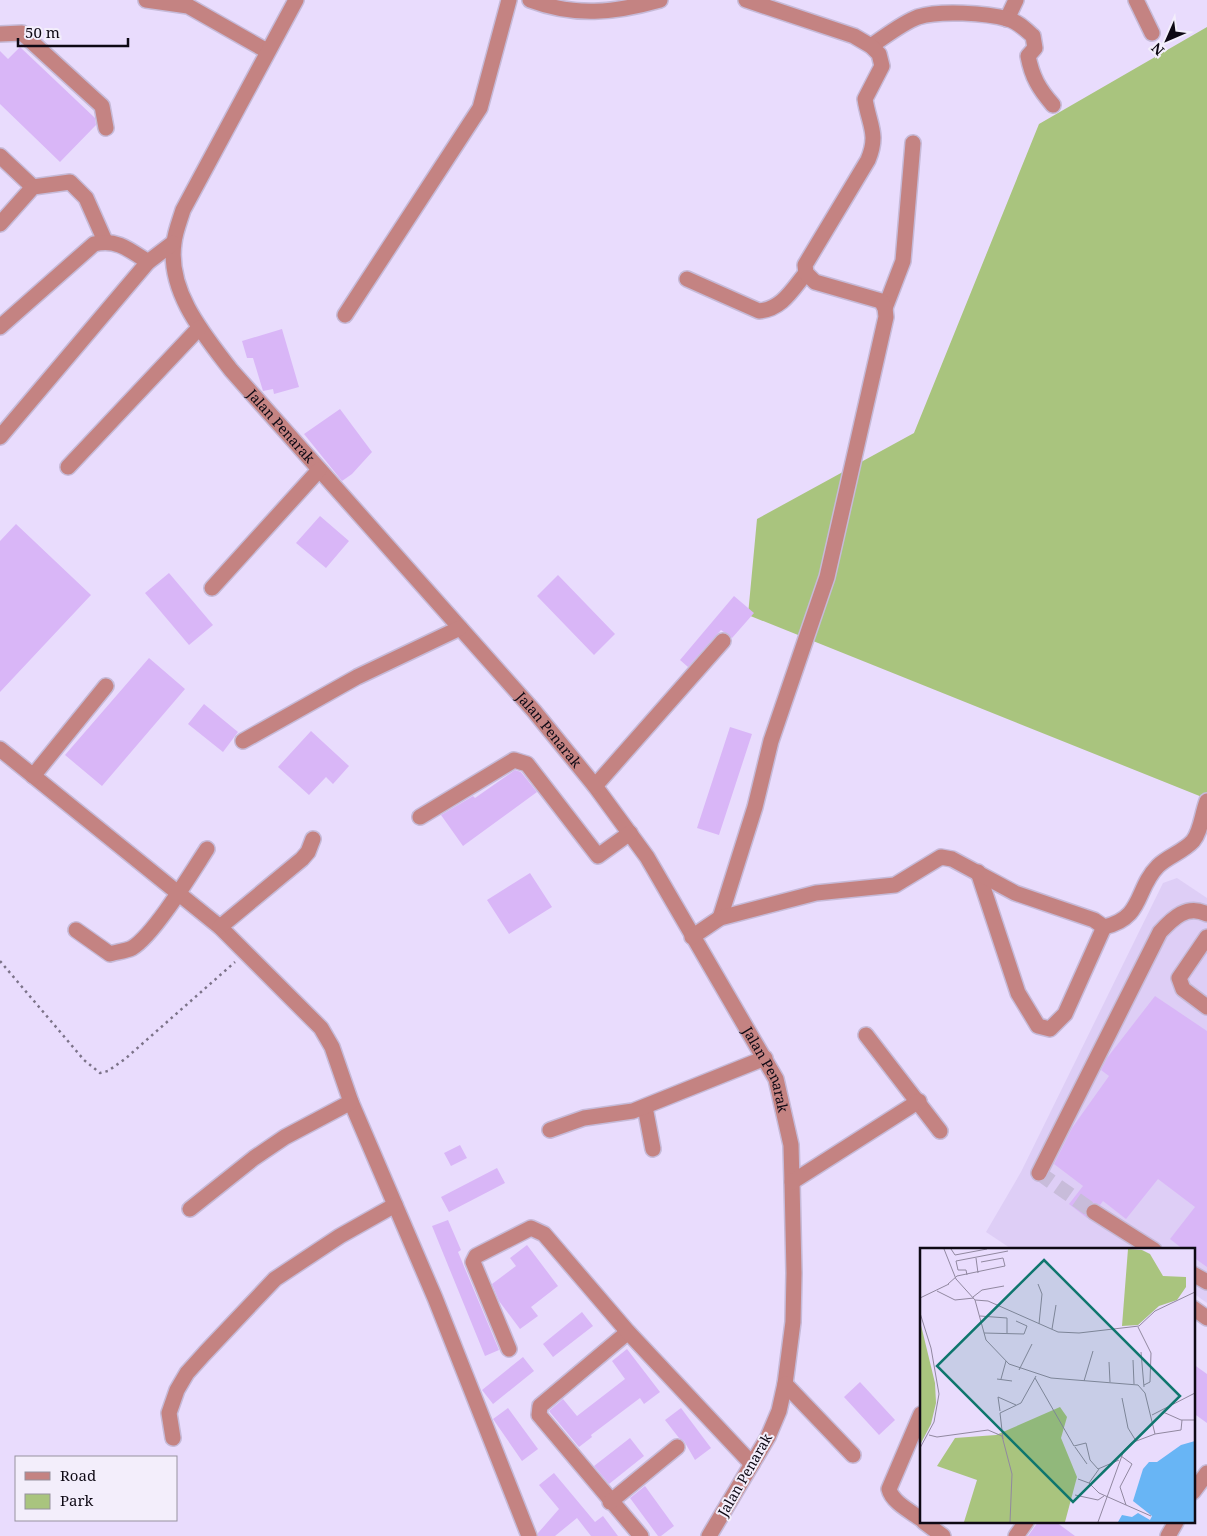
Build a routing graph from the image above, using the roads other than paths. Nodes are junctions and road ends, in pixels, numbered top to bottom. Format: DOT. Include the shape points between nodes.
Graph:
graph roads {
  1 [pos="146,0"];
  2 [pos="296,0"];
  3 [pos="510,0"];
  4 [pos="530,0"];
  5 [pos="660,0"];
  6 [pos="746,0"];
  7 [pos="1016,0"];
  8 [pos="1136,0"];
  9 [pos="187,3"];
  10 [pos="1007,19"];
  11 [pos="1152,33"];
  12 [pos="0,34"];
  13 [pos="872,46"];
  14 [pos="268,51"];
  15 [pos="1053,105"];
  16 [pos="106,128"];
  17 [pos="913,143"];
  18 [pos="0,156"];
  19 [pos="33,187"];
  20 [pos="0,224"];
  21 [pos="105,241"];
  22 [pos="174,244"];
  23 [pos="148,262"];
  24 [pos="806,273"];
  25 [pos="687,279"];
  26 [pos="886,308"];
  27 [pos="345,315"];
  28 [pos="0,327"];
  29 [pos="199,328"];
  30 [pos="0,437"];
  31 [pos="68,467"];
  32 [pos="319,470"];
  33 [pos="212,588"];
  34 [pos="460,628"];
  35 [pos="723,641"];
  36 [pos="106,686"];
  37 [pos="243,742"];
  38 [pos="0,749"];
  39 [pos="33,776"];
  40 [pos="595,786"];
  41 [pos="1207,801"];
  42 [pos="420,817"];
  43 [pos="630,833"];
  44 [pos="312,839"];
  45 [pos="207,849"];
  46 [pos="978,872"];
  47 [pos="179,892"];
  48 [pos="1207,914"];
  49 [pos="720,918"];
  50 [pos="220,927"];
  51 [pos="1104,927"];
  52 [pos="76,930"];
  53 [pos="692,937"];
  54 [pos="1207,937"];
  55 [pos="1207,1006"];
  56 [pos="866,1035"];
  57 [pos="765,1058"];
  58 [pos="919,1101"];
  59 [pos="351,1102"];
  60 [pos="645,1108"];
  61 [pos="550,1130"];
  62 [pos="940,1131"];
  63 [pos="653,1149"];
  64 [pos="1039,1173"];
  65 [pos="792,1182"];
  66 [pos="395,1205"];
  67 [pos="190,1209"];
  68 [pos="1094,1212"];
  69 [pos="1151,1248"];
  70 [pos="1194,1275"];
  71 [pos="1207,1282"];
  72 [pos="1194,1309"];
  73 [pos="1207,1318"];
  74 [pos="628,1332"];
  75 [pos="509,1349"];
  76 [pos="785,1384"];
  77 [pos="920,1416"];
  78 [pos="173,1438"];
  79 [pos="677,1447"];
  80 [pos="853,1455"];
  81 [pos="752,1464"];
  82 [pos="1207,1473"];
  83 [pos="1194,1491"];
  84 [pos="610,1502"];
  85 [pos="920,1519"];
  86 [pos="927,1524"];
  87 [pos="1025,1524"];
  88 [pos="1175,1524"];
  89 [pos="529,1536"];
  90 [pos="641,1536"];
  91 [pos="709,1536"];
  92 [pos="943,1536"];
  93 [pos="1016,1536"];
  94 [pos="1168,1536"];
  1 -- 9 [label="street"];
  2 -- 14 [label="street, Jalan Penarak"];
  3 -- 27 [label="street" via="480,108"];
  4 -- 5 [label="street" via="576,12 624,10"];
  6 -- 13 [label="street" via="854,36"];
  7 -- 10 [label="street"];
  8 -- 11 [label="street"];
  9 -- 14 [label="street"];
  10 -- 13 [label="street" via="972,14 918,17"];
  10 -- 15 [label="street" via="1033,36 1035,48 1028,56 1031,72 1038,88"];
  12 -- 16 [label="street" via="22,33 102,106"];
  13 -- 24 [label="street" via="879,54 882,66 865,99 874,129 874,145 805,265"];
  14 -- 22 [label="street, Jalan Penarak" via="184,210"];
  17 -- 26 [label="street" via="903,261"];
  18 -- 19 [label="street"];
  19 -- 20 [label="street"];
  19 -- 21 [label="street" via="70,182 86,198"];
  21 -- 23 [label="street" via="118,243"];
  21 -- 28 [label="street" via="94,244 77,257"];
  22 -- 23 [label="street"];
  22 -- 29 [label="street, Jalan Penarak" via="174,265 182,297"];
  23 -- 30 [label="street"];
  24 -- 25 [label="street" via="785,299 771,310 759,311"];
  24 -- 26 [label="street" via="815,282 881,301"];
  26 -- 49 [label="street" via="828,577 771,741 755,807"];
  29 -- 31 [label="street"];
  29 -- 32 [label="street, Jalan Penarak" via="231,370"];
  32 -- 33 [label="street"];
  32 -- 34 [label="street, Jalan Penarak"];
  34 -- 37 [label="street" via="357,677"];
  34 -- 40 [label="street, Jalan Penarak"];
  35 -- 40 [label="street"];
  36 -- 39 [label="street"];
  38 -- 39 [label="street"];
  39 -- 47 [label="street"];
  40 -- 43 [label="street, Jalan Penarak"];
  41 -- 51 [label="street" via="1193,841 1160,863 1150,874 1132,911 1119,923"];
  42 -- 43 [label="street" via="514,760 528,764 598,856"];
  43 -- 53 [label="street, Jalan Penarak"];
  44 -- 50 [label="street" via="302,859"];
  45 -- 47 [label="street"];
  46 -- 49 [label="street" via="941,857 895,885 816,893"];
  46 -- 51 [label="street" via="1014,893 1094,920"];
  46 -- 51 [label="street" via="1018,993 1038,1026 1050,1029 1065,1014"];
  47 -- 50 [label="street"];
  47 -- 52 [label="street" via="132,948 110,954"];
  48 -- 64 [label="street" via="1188,911 1175,916 1160,932"];
  49 -- 53 [label="street"];
  50 -- 59 [label="street" via="321,1028 332,1047"];
  53 -- 57 [label="street, Jalan Penarak"];
  54 -- 55 [label="street" via="1179,978 1183,989"];
  56 -- 58 [label="street"];
  57 -- 60 [label="street"];
  57 -- 65 [label="street, Jalan Penarak" via="776,1079 783,1104 791,1145"];
  58 -- 62 [label="street"];
  58 -- 65 [label="street"];
  59 -- 66 [label="street"];
  59 -- 67 [label="street" via="285,1137"];
  60 -- 61 [label="street" via="584,1118"];
  60 -- 63 [label="street"];
  65 -- 76 [label="street, Jalan Penarak" via="793,1322"];
  66 -- 78 [label="street" via="275,1279 187,1373 176,1390 169,1412"];
  66 -- 89 [label="street"];
  68 -- 69 [label="street"];
  70 -- 71 [label="street"];
  72 -- 73 [label="street"];
  74 -- 75 [label="street" via="544,1234 531,1228 476,1256 473,1262"];
  74 -- 81 [label="street"];
  74 -- 84 [label="street" via="538,1411"];
  76 -- 80 [label="street"];
  76 -- 81 [label="street, Jalan Penarak" via="772,1428"];
  77 -- 85 [label="street" via="889,1489 895,1500"];
  79 -- 84 [label="street"];
  81 -- 91 [label="street, Jalan Penarak"];
  82 -- 83 [label="street"];
  84 -- 90 [label="street"];
  86 -- 92 [label="street"];
  87 -- 93 [label="street"];
  88 -- 94 [label="street"];
}
